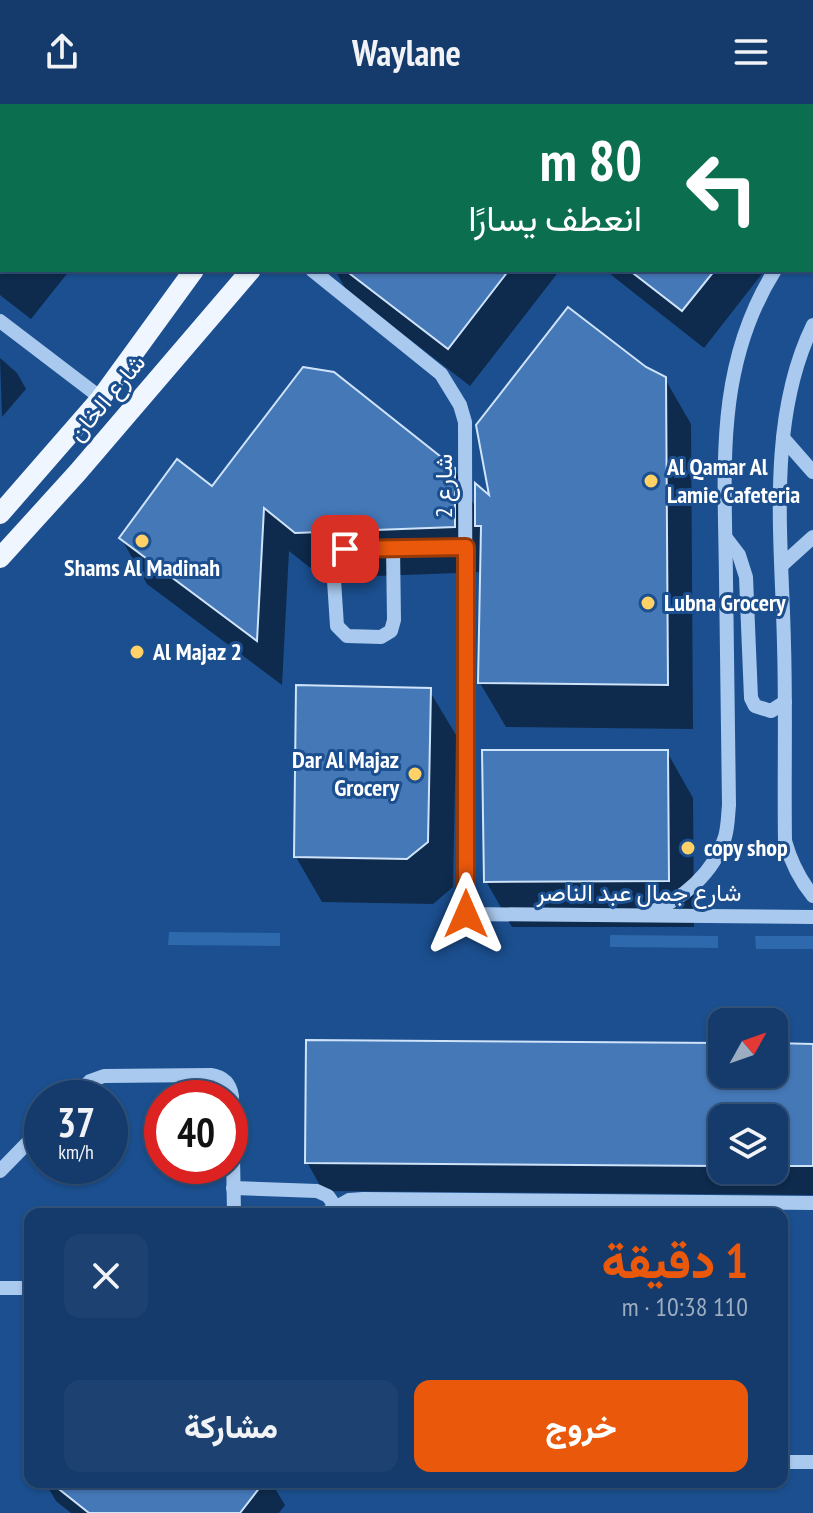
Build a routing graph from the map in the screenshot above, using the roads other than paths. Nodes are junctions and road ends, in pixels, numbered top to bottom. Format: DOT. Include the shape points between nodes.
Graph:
graph roads {
  1 [pos="193,272"];
  2 [pos="249,272"];
  3 [pos="315,272"];
  4 [pos="774,272"];
  5 [pos="0,321"];
  6 [pos="813,325"];
  7 [pos="101,398"];
  8 [pos="783,438"];
  9 [pos="813,472"];
  10 [pos="0,514"];
  11 [pos="813,537"];
  12 [pos="726,538"];
  13 [pos="393,547"];
  14 [pos="466,547"];
  15 [pos="0,558"];
  16 [pos="782,565"];
  17 [pos="785,702"];
  18 [pos="813,896"];
  19 [pos="466,914"];
  20 [pos="643,915"];
  21 [pos="813,917"];
  22 [pos="93,1080"];
  23 [pos="24,1146"];
  24 [pos="0,1171"];
  25 [pos="233,1188"];
  26 [pos="813,1203"];
  27 [pos="234,1208"];
  28 [pos="330,1208"];
  29 [pos="334,1208"];
  30 [pos="0,1288"];
  31 [pos="24,1288"];
  32 [pos="788,1462"];
  33 [pos="813,1462"];
  1 -- 7 [label="main road, شارع الخان"];
  2 -- 15 [label="main road, شارع الخان"];
  3 -- 14 [label="street, شارع 2" via="428,362 452,389 465,422"];
  4 -- 12 [label="street" via="751,316 731,382"];
  5 -- 7 [label="street"];
  6 -- 8 [label="street" via="794,379"];
  7 -- 10 [label="main road, شارع الخان"];
  8 -- 9 [label="street"];
  8 -- 16 [label="street"];
  11 -- 16 [label="street"];
  12 -- 17 [label="street" via="746,577 751,698 755,706 771,711"];
  12 -- 20 [label="street" via="725,836 702,877 685,894"];
  13 -- 13 [label="street" via="352,547 335,558 335,619 347,636 381,637 391,631"];
  13 -- 14 [label="street"];
  14 -- 19 [label="street, شارع 2"];
  16 -- 17 [label="street"];
  17 -- 18 [label="street" via="785,841 791,862"];
  19 -- 20 [label="street, شارع جمال عبد الناصر"];
  20 -- 21 [label="street, شارع جمال عبد الناصر"];
  22 -- 25 [label="street" via="211,1075 223,1079 232,1096"];
  23 -- 24 [label="street"];
  25 -- 27 [label="street"];
  25 -- 28 [label="street" via="317,1191 328,1196"];
  26 -- 29 [label="street" via="363,1199"];
  30 -- 31 [label="street"];
  32 -- 33 [label="street"];
}
